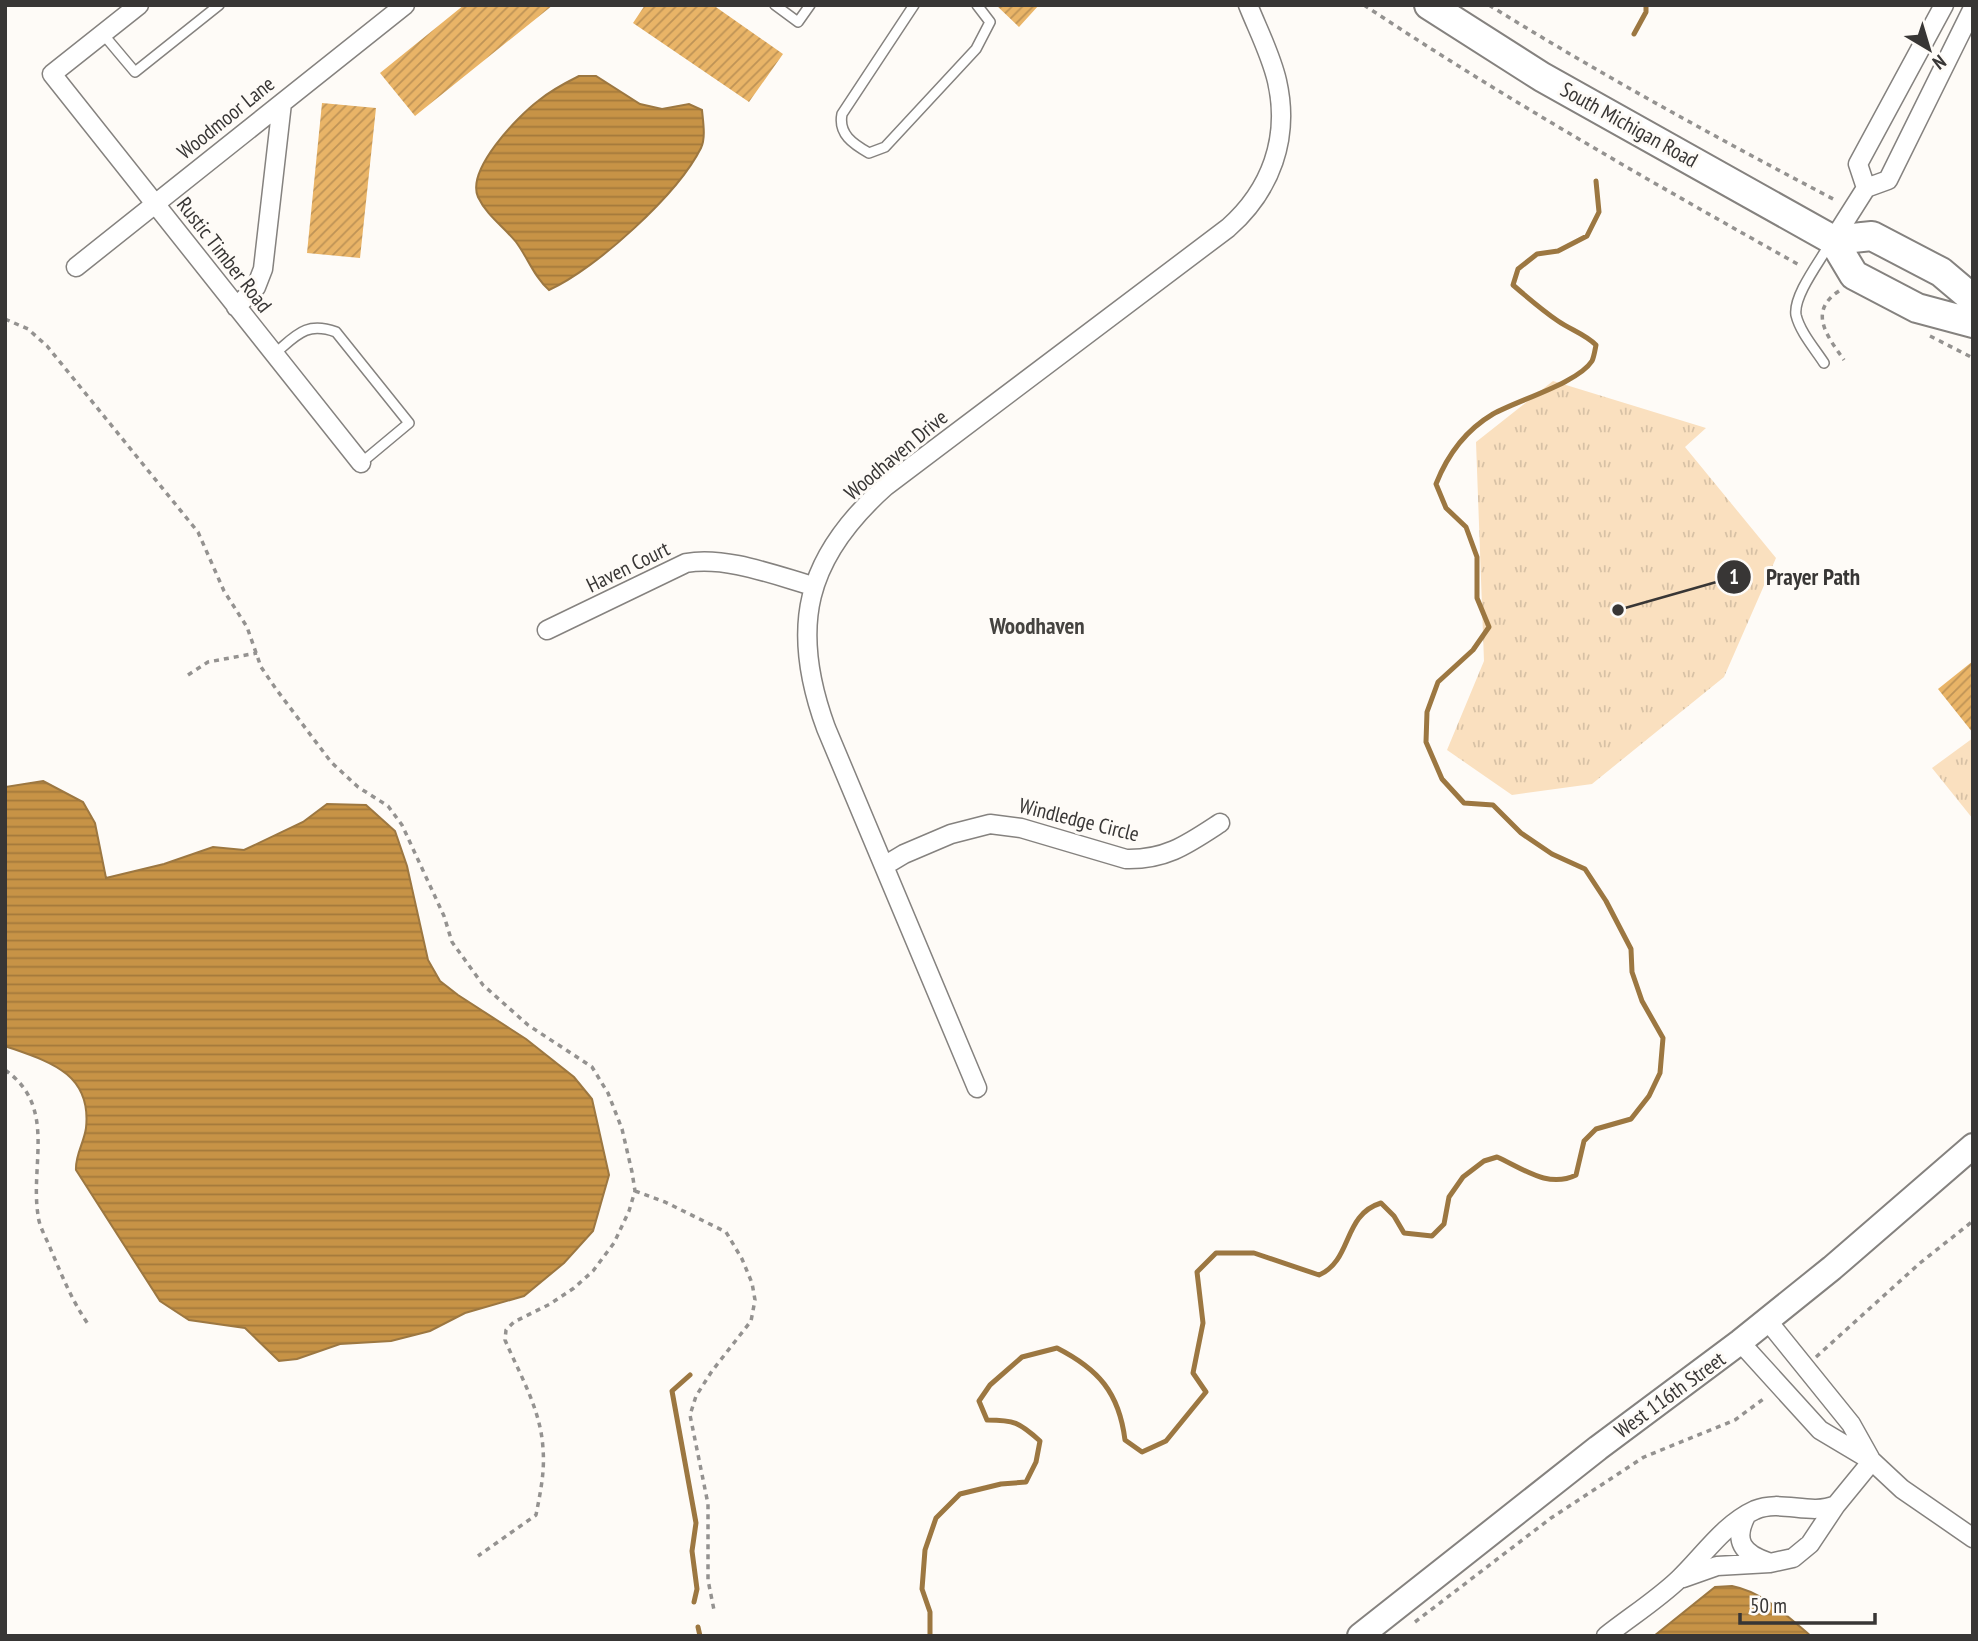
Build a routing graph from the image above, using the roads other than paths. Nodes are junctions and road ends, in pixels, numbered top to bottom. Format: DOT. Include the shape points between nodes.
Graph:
graph roads {
  1 [pos="139,5"];
  2 [pos="219,5"];
  3 [pos="405,5"];
  4 [pos="775,5"];
  5 [pos="810,5"];
  6 [pos="914,5"];
  7 [pos="977,5"];
  8 [pos="1248,5"];
  9 [pos="1429,5"];
  10 [pos="1940,6"];
  11 [pos="1971,18"];
  12 [pos="103,34"];
  13 [pos="282,103"];
  14 [pos="1866,188"];
  15 [pos="155,204"];
  16 [pos="1833,240"];
  17 [pos="76,267"];
  18 [pos="1973,299"];
  19 [pos="236,307"];
  20 [pos="1973,323"];
  21 [pos="273,355"];
  22 [pos="1824,363"];
  23 [pos="361,463"];
  24 [pos="813,586"];
  25 [pos="547,630"];
  26 [pos="1220,823"];
  27 [pos="884,866"];
  28 [pos="976,1088"];
  29 [pos="1973,1146"];
  30 [pos="1767,1320"];
  31 [pos="1740,1342"];
  32 [pos="1872,1461"];
  33 [pos="1836,1505"];
  34 [pos="1746,1516"];
  35 [pos="1971,1534"];
  36 [pos="1770,1563"];
  37 [pos="1678,1579"];
  38 [pos="1360,1636"];
  39 [pos="1606,1636"];
  1 -- 12 [label="street"];
  2 -- 12 [label="lane" via="135,72"];
  3 -- 13 [label="street, Woodmoor Lane"];
  4 -- 5 [label="lane" via="798,22"];
  6 -- 7 [label="lane" via="842,114 843,133 869,153 885,147 976,50 990,22"];
  8 -- 24 [label="street, Woodhaven Drive" via="1277,82 1280,108 1277,151 1258,196 1228,228 886,486 837,540"];
  9 -- 16 [label="main road, South Michigan Road" via="1542,77"];
  10 -- 11 [label="street"];
  10 -- 14 [label="street" via="1858,164"];
  11 -- 14 [label="street" via="1888,180"];
  12 -- 15 [label="street, Rustic Timber Road" via="52,74"];
  13 -- 15 [label="street, Woodmoor Lane"];
  13 -- 19 [label="street" via="263,269 256,287"];
  14 -- 16 [label="street"];
  15 -- 17 [label="street, Woodmoor Lane"];
  15 -- 19 [label="street, Rustic Timber Road"];
  16 -- 18 [label="main road" via="1872,236 1941,272"];
  16 -- 20 [label="main road, South Michigan Road" via="1854,275 1917,308"];
  16 -- 22 [label="lane" via="1806,283 1796,313"];
  19 -- 21 [label="street, Rustic Timber Road"];
  21 -- 23 [label="street, Rustic Timber Road"];
  21 -- 23 [label="lane" via="306,328 336,332 410,424"];
  24 -- 25 [label="street, Haven Court" via="733,564 698,561"];
  24 -- 27 [label="street, Woodhaven Drive" via="807,635 814,695"];
  26 -- 27 [label="street, Windledge Circle" via="1169,854 1138,860 1021,828 981,825"];
  27 -- 28 [label="street, Woodhaven Drive"];
  29 -- 30 [label="main road, West 116th Street"];
  30 -- 31 [label="main road, West 116th Street"];
  30 -- 32 [label="street" via="1851,1424"];
  31 -- 32 [label="street" via="1820,1430"];
  31 -- 38 [label="main road, West 116th Street"];
  32 -- 33 [label="street"];
  32 -- 35 [label="street" via="1902,1489"];
  33 -- 34 [label="street" via="1812,1510 1772,1506"];
  33 -- 36 [label="street" via="1810,1544 1793,1558"];
  34 -- 36 [label="street" via="1740,1527 1744,1547 1751,1557"];
  34 -- 37 [label="street" via="1708,1546"];
  36 -- 37 [label="street" via="1717,1566"];
  37 -- 39 [label="street"];
}
